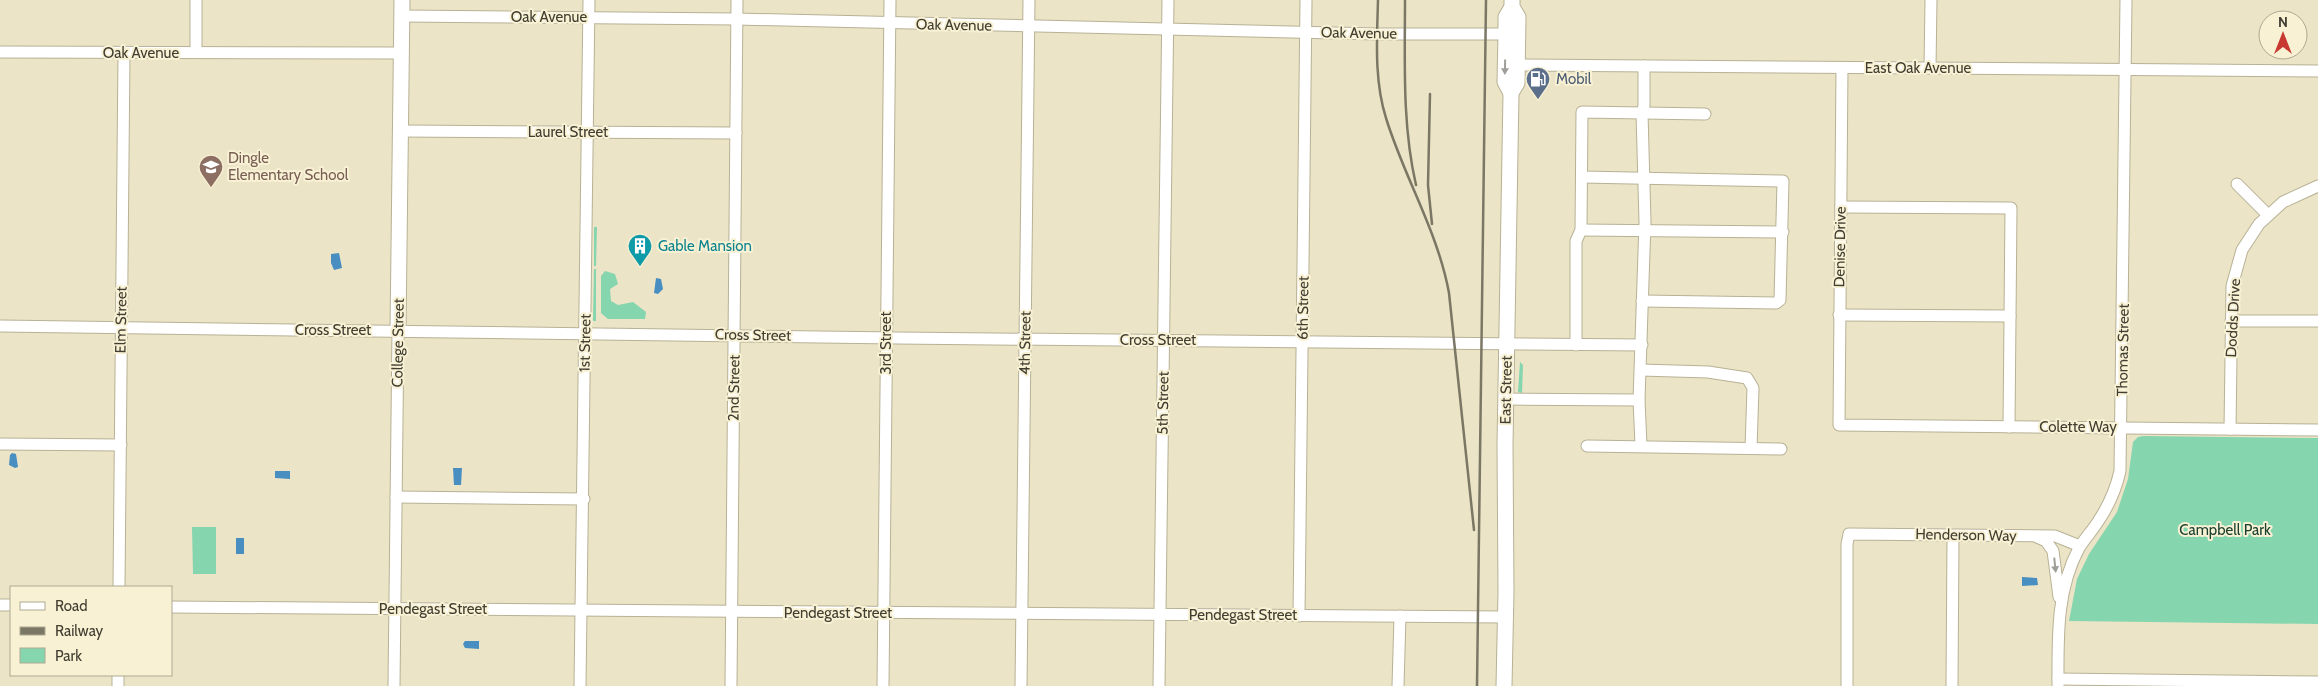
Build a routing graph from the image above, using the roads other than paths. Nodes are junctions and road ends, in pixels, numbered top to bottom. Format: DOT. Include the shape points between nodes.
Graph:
graph roads {
  1 [pos="196,0"];
  2 [pos="402,0"];
  3 [pos="589,0"];
  4 [pos="737,0"];
  5 [pos="890,0"];
  6 [pos="1029,0"];
  7 [pos="1168,0"];
  8 [pos="1306,0"];
  9 [pos="1931,0"];
  10 [pos="2126,0"];
  11 [pos="1512,3"];
  12 [pos="402,16"];
  13 [pos="588,17"];
  14 [pos="737,19"];
  15 [pos="890,23"];
  16 [pos="1028,26"];
  17 [pos="1168,29"];
  18 [pos="1306,32"];
  19 [pos="1506,34"];
  20 [pos="0,52"];
  21 [pos="196,52"];
  22 [pos="124,53"];
  23 [pos="401,53"];
  24 [pos="1517,65"];
  25 [pos="1644,66"];
  26 [pos="1842,68"];
  27 [pos="1930,68"];
  28 [pos="2127,70"];
  29 [pos="2318,71"];
  30 [pos="1511,93"];
  31 [pos="1642,113"];
  32 [pos="1705,114"];
  33 [pos="401,131"];
  34 [pos="587,132"];
  35 [pos="736,132"];
  36 [pos="1582,176"];
  37 [pos="1645,178"];
  38 [pos="2237,184"];
  39 [pos="2318,186"];
  40 [pos="1841,207"];
  41 [pos="2268,215"];
  42 [pos="1581,230"];
  43 [pos="1644,231"];
  44 [pos="1783,232"];
  45 [pos="1642,301"];
  46 [pos="1839,315"];
  47 [pos="2010,316"];
  48 [pos="2231,321"];
  49 [pos="2318,321"];
  50 [pos="0,326"];
  51 [pos="121,327"];
  52 [pos="398,331"];
  53 [pos="585,332"];
  54 [pos="735,335"];
  55 [pos="887,338"];
  56 [pos="1024,339"];
  57 [pos="1164,340"];
  58 [pos="1302,342"];
  59 [pos="1506,344"];
  60 [pos="1576,345"];
  61 [pos="1642,345"];
  62 [pos="1640,370"];
  63 [pos="1506,399"];
  64 [pos="1639,400"];
  65 [pos="1839,425"];
  66 [pos="2009,427"];
  67 [pos="2122,428"];
  68 [pos="2230,429"];
  69 [pos="2318,430"];
  70 [pos="0,444"];
  71 [pos="121,445"];
  72 [pos="1587,446"];
  73 [pos="1641,446"];
  74 [pos="1751,448"];
  75 [pos="1781,449"];
  76 [pos="396,497"];
  77 [pos="584,499"];
  78 [pos="1953,536"];
  79 [pos="2033,536"];
  80 [pos="2080,546"];
  81 [pos="119,586"];
  82 [pos="2060,606"];
  83 [pos="172,607"];
  84 [pos="396,609"];
  85 [pos="581,611"];
  86 [pos="732,612"];
  87 [pos="884,613"];
  88 [pos="1022,614"];
  89 [pos="1160,615"];
  90 [pos="1299,616"];
  91 [pos="1400,616"];
  92 [pos="1505,617"];
  93 [pos="2058,682"];
  94 [pos="2318,682"];
  95 [pos="394,686"];
  96 [pos="580,686"];
  97 [pos="731,686"];
  98 [pos="884,686"];
  99 [pos="1021,686"];
  100 [pos="1159,686"];
  101 [pos="1398,686"];
  102 [pos="1504,686"];
  103 [pos="1847,686"];
  104 [pos="1952,686"];
  1 -- 21 [label="street"];
  2 -- 12 [label="main road, College Street"];
  3 -- 13 [label="street, 1st Street"];
  4 -- 14 [label="street, 2nd Street"];
  5 -- 15 [label="street, 3rd Street"];
  6 -- 16 [label="street, 4th Street"];
  7 -- 17 [label="street, 5th Street"];
  8 -- 18 [label="street, 6th Street"];
  9 -- 27 [label="street"];
  10 -- 28 [label="street, Thomas Street"];
  11 -- 19 [label="main road, East Street" via="1506,17"];
  11 -- 24 [label="main road, East Street" via="1518,17"];
  12 -- 13 [label="street, Oak Avenue"];
  12 -- 23 [label="main road, College Street"];
  13 -- 14 [label="street, Oak Avenue"];
  13 -- 34 [label="street, 1st Street"];
  14 -- 15 [label="street, Oak Avenue"];
  14 -- 35 [label="street, 2nd Street"];
  15 -- 16 [label="street, Oak Avenue"];
  15 -- 55 [label="street, 3rd Street"];
  16 -- 17 [label="street, Oak Avenue"];
  16 -- 56 [label="street, 4th Street"];
  17 -- 18 [label="street, Oak Avenue"];
  17 -- 57 [label="street, 5th Street"];
  18 -- 19 [label="street, Oak Avenue"];
  18 -- 58 [label="street, 6th Street"];
  19 -- 30 [label="main road, East Street, one-way" via="1505,82"];
  20 -- 22 [label="street, Oak Avenue"];
  21 -- 22 [label="street, Oak Avenue"];
  21 -- 23 [label="street, Oak Avenue"];
  22 -- 51 [label="street, Elm Street"];
  23 -- 33 [label="main road, College Street"];
  24 -- 25 [label="street, East Oak Avenue"];
  24 -- 30 [label="main road, East Street" via="1517,83"];
  25 -- 26 [label="street, East Oak Avenue"];
  25 -- 31 [label="street"];
  26 -- 27 [label="street, East Oak Avenue"];
  26 -- 40 [label="street, Denise Drive"];
  27 -- 28 [label="street, East Oak Avenue"];
  28 -- 29 [label="street, East Oak Avenue"];
  28 -- 67 [label="street, Thomas Street"];
  30 -- 59 [label="main road, East Street"];
  31 -- 32 [label="street"];
  31 -- 36 [label="street" via="1582,112"];
  31 -- 37 [label="street"];
  33 -- 34 [label="street, Laurel Street"];
  33 -- 52 [label="main road, College Street"];
  34 -- 35 [label="street, Laurel Street"];
  34 -- 53 [label="street, 1st Street"];
  35 -- 54 [label="street, 2nd Street"];
  36 -- 37 [label="street"];
  36 -- 42 [label="street"];
  37 -- 43 [label="street"];
  37 -- 44 [label="street" via="1783,181"];
  38 -- 41 [label="street"];
  39 -- 41 [label="street, Dodds Drive" via="2283,202"];
  40 -- 46 [label="street, Denise Drive"];
  40 -- 47 [label="street" via="2011,208"];
  41 -- 48 [label="street, Dodds Drive" via="2250,235 2242,250 2232,286"];
  42 -- 43 [label="street"];
  42 -- 60 [label="street" via="1576,241"];
  43 -- 44 [label="street"];
  43 -- 45 [label="street"];
  44 -- 45 [label="street" via="1782,298 1776,303"];
  45 -- 61 [label="street"];
  46 -- 47 [label="street"];
  46 -- 65 [label="street, Denise Drive"];
  47 -- 66 [label="street"];
  48 -- 49 [label="street"];
  48 -- 68 [label="street, Dodds Drive"];
  50 -- 51 [label="street, Cross Street"];
  51 -- 52 [label="street, Cross Street"];
  51 -- 71 [label="street, Elm Street"];
  52 -- 53 [label="street, Cross Street"];
  52 -- 76 [label="street, College Street"];
  53 -- 54 [label="street, Cross Street"];
  53 -- 77 [label="street, 1st Street"];
  54 -- 55 [label="street, Cross Street"];
  54 -- 86 [label="street, 2nd Street"];
  55 -- 56 [label="street, Cross Street"];
  55 -- 87 [label="street, 3rd Street"];
  56 -- 57 [label="street, Cross Street"];
  56 -- 88 [label="street, 4th Street"];
  57 -- 58 [label="street, Cross Street"];
  57 -- 89 [label="street, 5th Street"];
  58 -- 59 [label="street, Cross Street"];
  58 -- 90 [label="street, 6th Street"];
  59 -- 60 [label="street, Cross Street"];
  59 -- 63 [label="main road, East Street"];
  60 -- 61 [label="street, Cross Street"];
  61 -- 62 [label="street"];
  62 -- 64 [label="street"];
  62 -- 74 [label="street" via="1708,372 1747,378 1753,388"];
  63 -- 64 [label="street"];
  63 -- 92 [label="main road, East Street"];
  64 -- 73 [label="street"];
  65 -- 66 [label="street, Colette Way"];
  66 -- 67 [label="street, Colette Way"];
  67 -- 68 [label="street, Colette Way"];
  67 -- 80 [label="street, Thomas Street" via="2122,458 2117,484 2106,509"];
  68 -- 69 [label="street, Colette Way"];
  70 -- 71 [label="street"];
  71 -- 81 [label="street, Elm Street"];
  72 -- 73 [label="street"];
  73 -- 74 [label="street"];
  74 -- 75 [label="street"];
  76 -- 77 [label="street"];
  76 -- 84 [label="street, College Street"];
  77 -- 85 [label="street, 1st Street"];
  78 -- 79 [label="street, Henderson Way"];
  78 -- 103 [label="street, Henderson Way" via="1849,534"];
  78 -- 104 [label="street"];
  79 -- 80 [label="street, Henderson Way" via="2055,536"];
  79 -- 82 [label="street, one-way" via="2046,540 2054,551"];
  80 -- 82 [label="street, Thomas Street" via="2067,577"];
  82 -- 93 [label="street, Thomas Street"];
  83 -- 84 [label="street, Pendegast Street"];
  84 -- 85 [label="street, Pendegast Street"];
  84 -- 95 [label="street, College Street"];
  85 -- 86 [label="street, Pendegast Street"];
  85 -- 96 [label="street, 1st Street"];
  86 -- 87 [label="street, Pendegast Street"];
  86 -- 97 [label="street, 2nd Street"];
  87 -- 88 [label="street, Pendegast Street"];
  87 -- 98 [label="street, 3rd Street"];
  88 -- 89 [label="street, Pendegast Street"];
  88 -- 99 [label="street, 4th Street"];
  89 -- 90 [label="street, Pendegast Street"];
  89 -- 100 [label="street, 5th Street"];
  90 -- 91 [label="street, Pendegast Street"];
  91 -- 92 [label="street, Pendegast Street"];
  91 -- 101 [label="street"];
  92 -- 102 [label="main road, East Street"];
  93 -- 94 [label="street"];
}
